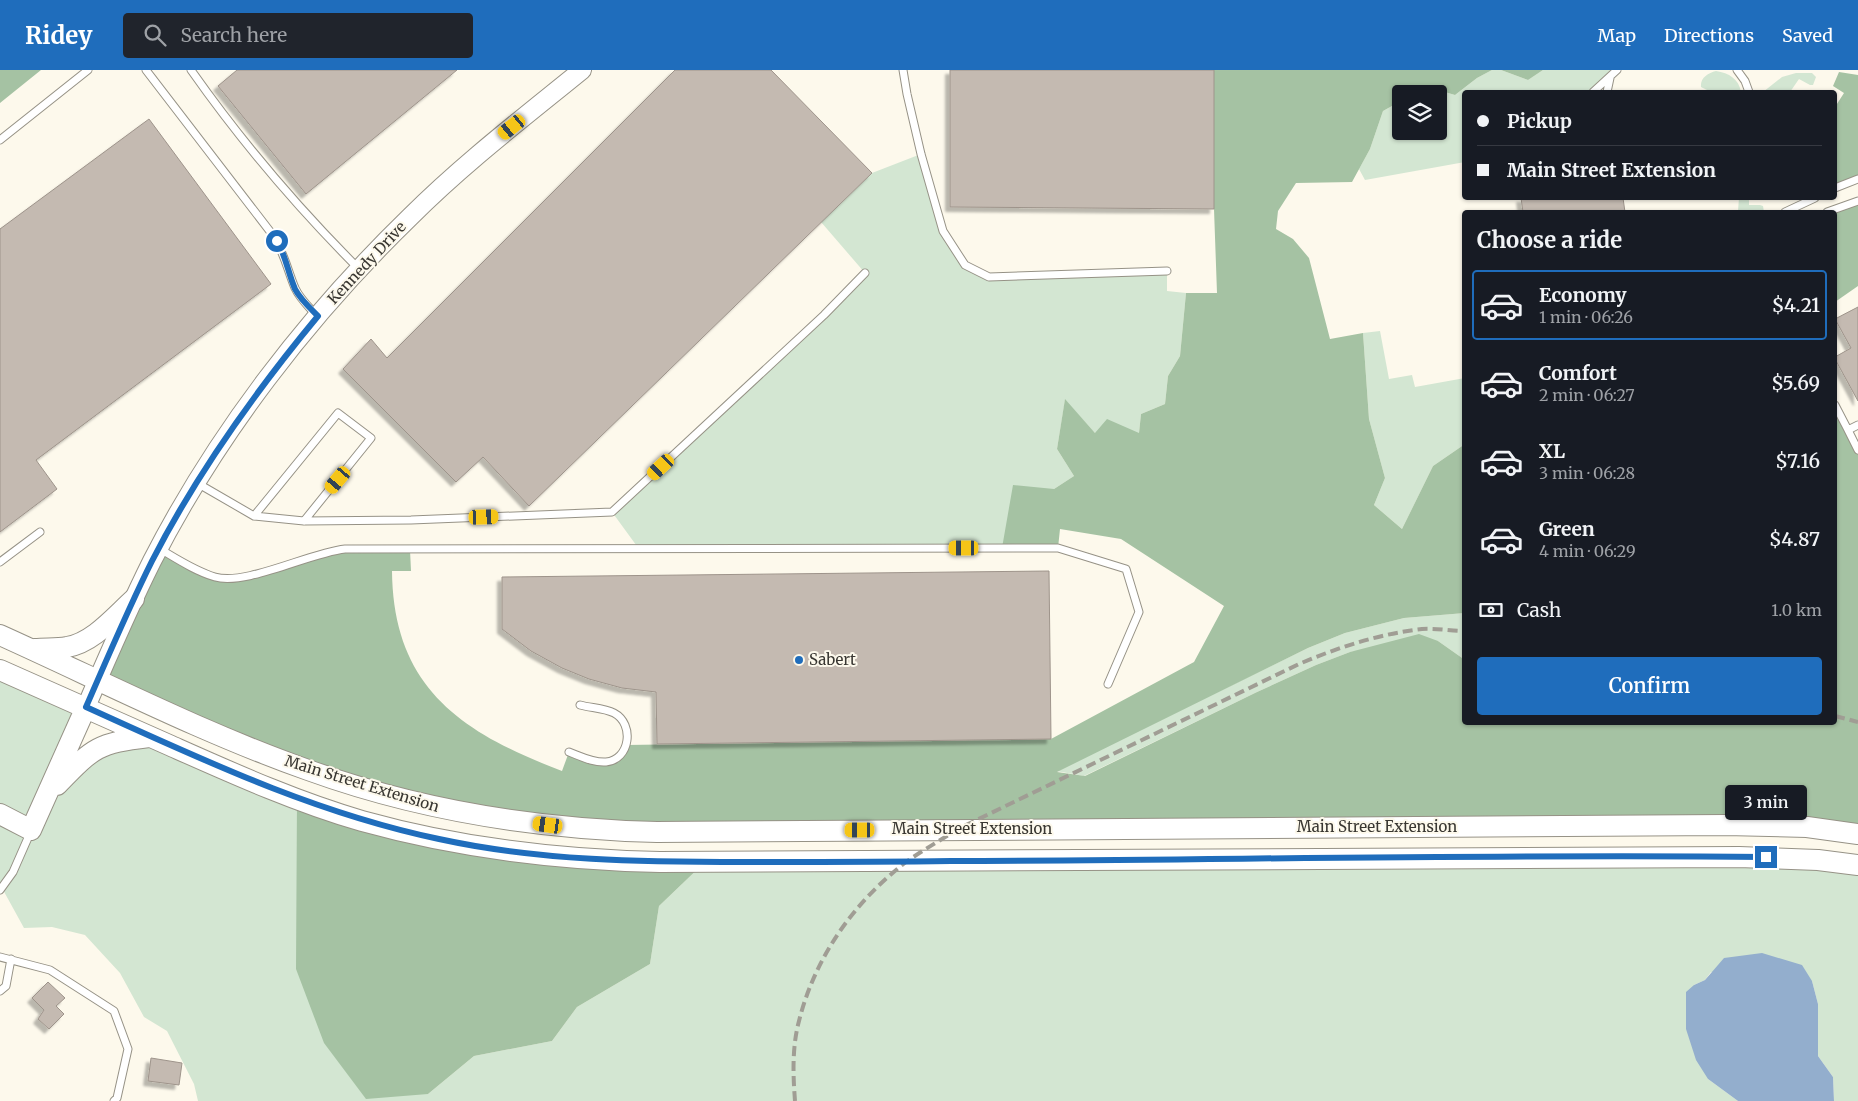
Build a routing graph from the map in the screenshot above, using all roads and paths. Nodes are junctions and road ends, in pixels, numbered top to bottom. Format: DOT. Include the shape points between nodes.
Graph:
graph roads {
  1 [pos="88,70"];
  2 [pos="146,70"];
  3 [pos="191,70"];
  4 [pos="582,70"];
  5 [pos="903,70"];
  6 [pos="1617,70"];
  7 [pos="1737,70"];
  8 [pos="1610,77"];
  9 [pos="1595,90"];
  10 [pos="1607,90"];
  11 [pos="1748,90"];
  12 [pos="0,140"];
  13 [pos="1858,179"];
  14 [pos="1837,187"];
  15 [pos="1811,200"];
  16 [pos="1858,201"];
  17 [pos="1789,210"];
  18 [pos="1833,210"];
  19 [pos="359,269"];
  20 [pos="1167,271"];
  21 [pos="865,273"];
  22 [pos="318,316"];
  23 [pos="1837,409"];
  24 [pos="1858,425"];
  25 [pos="1848,430"];
  26 [pos="1858,450"];
  27 [pos="196,483"];
  28 [pos="254,516"];
  29 [pos="304,521"];
  30 [pos="40,532"];
  31 [pos="159,548"];
  32 [pos="0,562"];
  33 [pos="134,599"];
  34 [pos="0,635"];
  35 [pos="31,649"];
  36 [pos="0,670"];
  37 [pos="98,680"];
  38 [pos="1108,684"];
  39 [pos="580,705"];
  40 [pos="86,707"];
  41 [pos="152,737"];
  42 [pos="569,752"];
  43 [pos="48,794"];
  44 [pos="0,814"];
  45 [pos="31,830"];
  46 [pos="1858,834"];
  47 [pos="1858,865"];
  48 [pos="0,890"];
  49 [pos="0,957"];
  50 [pos="11,959"];
  51 [pos="0,991"];
  52 [pos="114,1101"];
  1 -- 12 [label="lane"];
  2 -- 22 [label="lane" via="277,241 295,288"];
  3 -- 19 [label="lane" via="222,114 282,187"];
  4 -- 19 [label="street, Kennedy Drive" via="457,173"];
  5 -- 20 [label="lane" via="921,154 943,231 965,264 990,277"];
  6 -- 8 [label="lane"];
  7 -- 11 [label="lane"];
  8 -- 9 [label="lane"];
  8 -- 10 [label="lane"];
  13 -- 14 [label="lane"];
  15 -- 17 [label="lane"];
  16 -- 18 [label="lane"];
  19 -- 22 [label="street, Kennedy Drive"];
  21 -- 29 [label="lane" via="612,512"];
  22 -- 27 [label="street, Kennedy Drive" via="245,409"];
  23 -- 25 [label="lane"];
  24 -- 25 [label="lane"];
  25 -- 26 [label="lane"];
  27 -- 28 [label="lane"];
  27 -- 31 [label="street, Kennedy Drive"];
  28 -- 29 [label="lane"];
  28 -- 29 [label="lane" via="338,412 372,438"];
  30 -- 32 [label="lane"];
  31 -- 33 [label="street, Kennedy Drive"];
  31 -- 38 [label="lane" via="205,573 236,579 345,549 1058,548 1126,569 1139,612"];
  33 -- 35 [label="main road" via="80,643"];
  33 -- 37 [label="street, Kennedy Drive"];
  34 -- 35 [label="main road, Main Street Extension"];
  35 -- 37 [label="main road, Main Street Extension"];
  36 -- 40 [label="main road, Main Street Extension"];
  37 -- 40 [label="street, Kennedy Drive"];
  37 -- 46 [label="main road, Main Street Extension" via="248,747 334,779 466,814 575,828 675,832 1726,825 1807,828"];
  39 -- 42 [label="lane" via="615,713 627,732 626,745 618,757 606,762"];
  40 -- 41 [label="main road, Main Street Extension"];
  40 -- 43 [label="main road"];
  41 -- 43 [label="main road" via="99,747"];
  41 -- 47 [label="main road, Main Street Extension" via="252,781 360,820 440,840 575,859 687,862 1739,856"];
  43 -- 45 [label="main road"];
  44 -- 45 [label="main road"];
  45 -- 48 [label="lane" via="14,872"];
  49 -- 50 [label="lane"];
  50 -- 51 [label="lane" via="6,986"];
  50 -- 52 [label="lane" via="50,970 114,1011 128,1049"];
}
